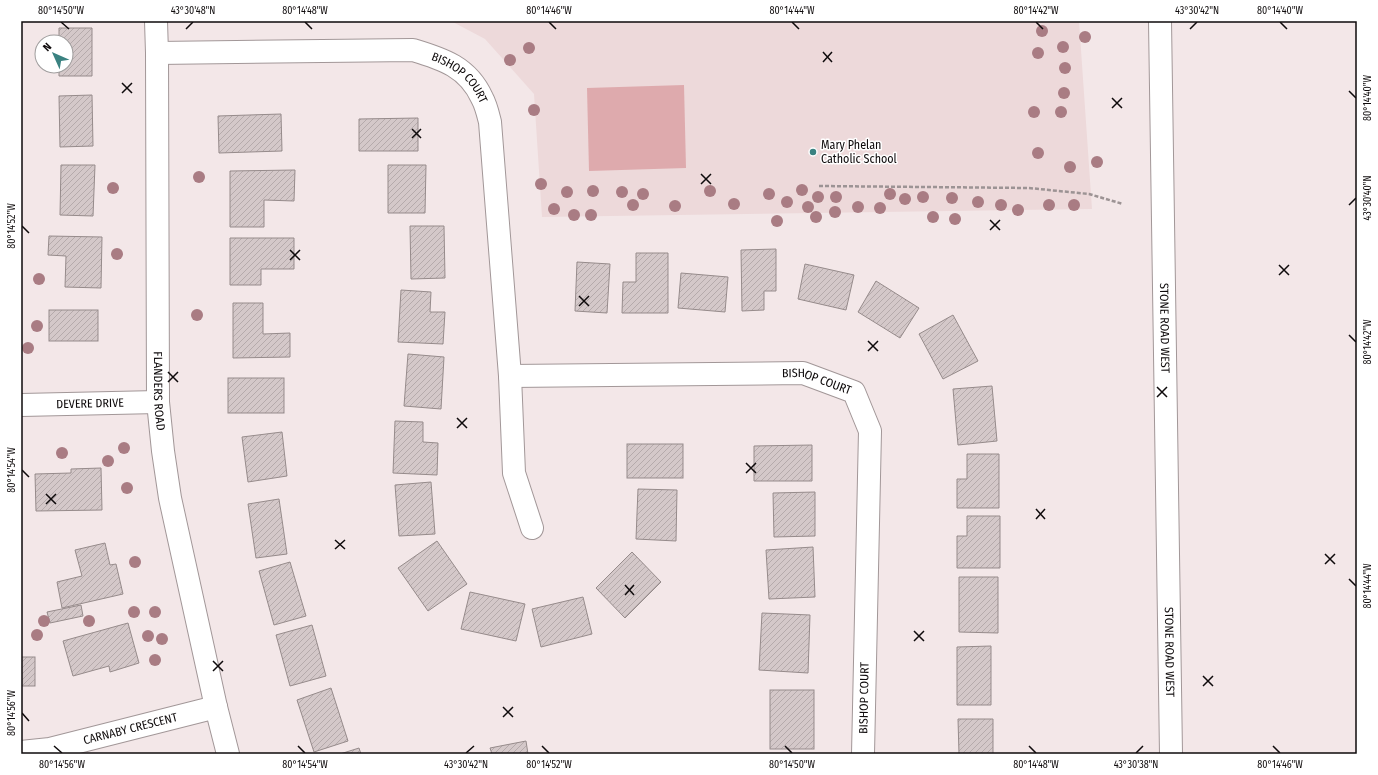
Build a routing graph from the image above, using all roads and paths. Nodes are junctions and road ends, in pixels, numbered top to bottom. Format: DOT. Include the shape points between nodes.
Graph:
graph roads {
  1 [pos="156,21"];
  2 [pos="1160,21"];
  3 [pos="157,53"];
  4 [pos="819,186"];
  5 [pos="1123,204"];
  6 [pos="510,376"];
  7 [pos="158,402"];
  8 [pos="21,405"];
  9 [pos="532,528"];
  10 [pos="216,707"];
  11 [pos="21,752"];
  12 [pos="228,754"];
  13 [pos="863,754"];
  14 [pos="1171,754"];
  1 -- 3 [label="street, FLANDERS ROAD"];
  2 -- 14 [label="street, STONE ROAD WEST"];
  3 -- 6 [label="street, BISHOP COURT" via="413,50 453,64 468,76 482,98 490,122"];
  3 -- 7 [label="street, FLANDERS ROAD"];
  4 -- 5 [label="path" via="1029,188 1089,194"];
  6 -- 9 [label="street, BISHOP COURT" via="514,473"];
  6 -- 13 [label="street, BISHOP COURT" via="803,373 854,392 870,431"];
  7 -- 8 [label="street, DEVERE DRIVE"];
  7 -- 10 [label="street, FLANDERS ROAD" via="162,451 170,498"];
  10 -- 11 [label="street, CARNABY CRESCENT" via="50,748"];
  10 -- 12 [label="street, FLANDERS ROAD"];
}
